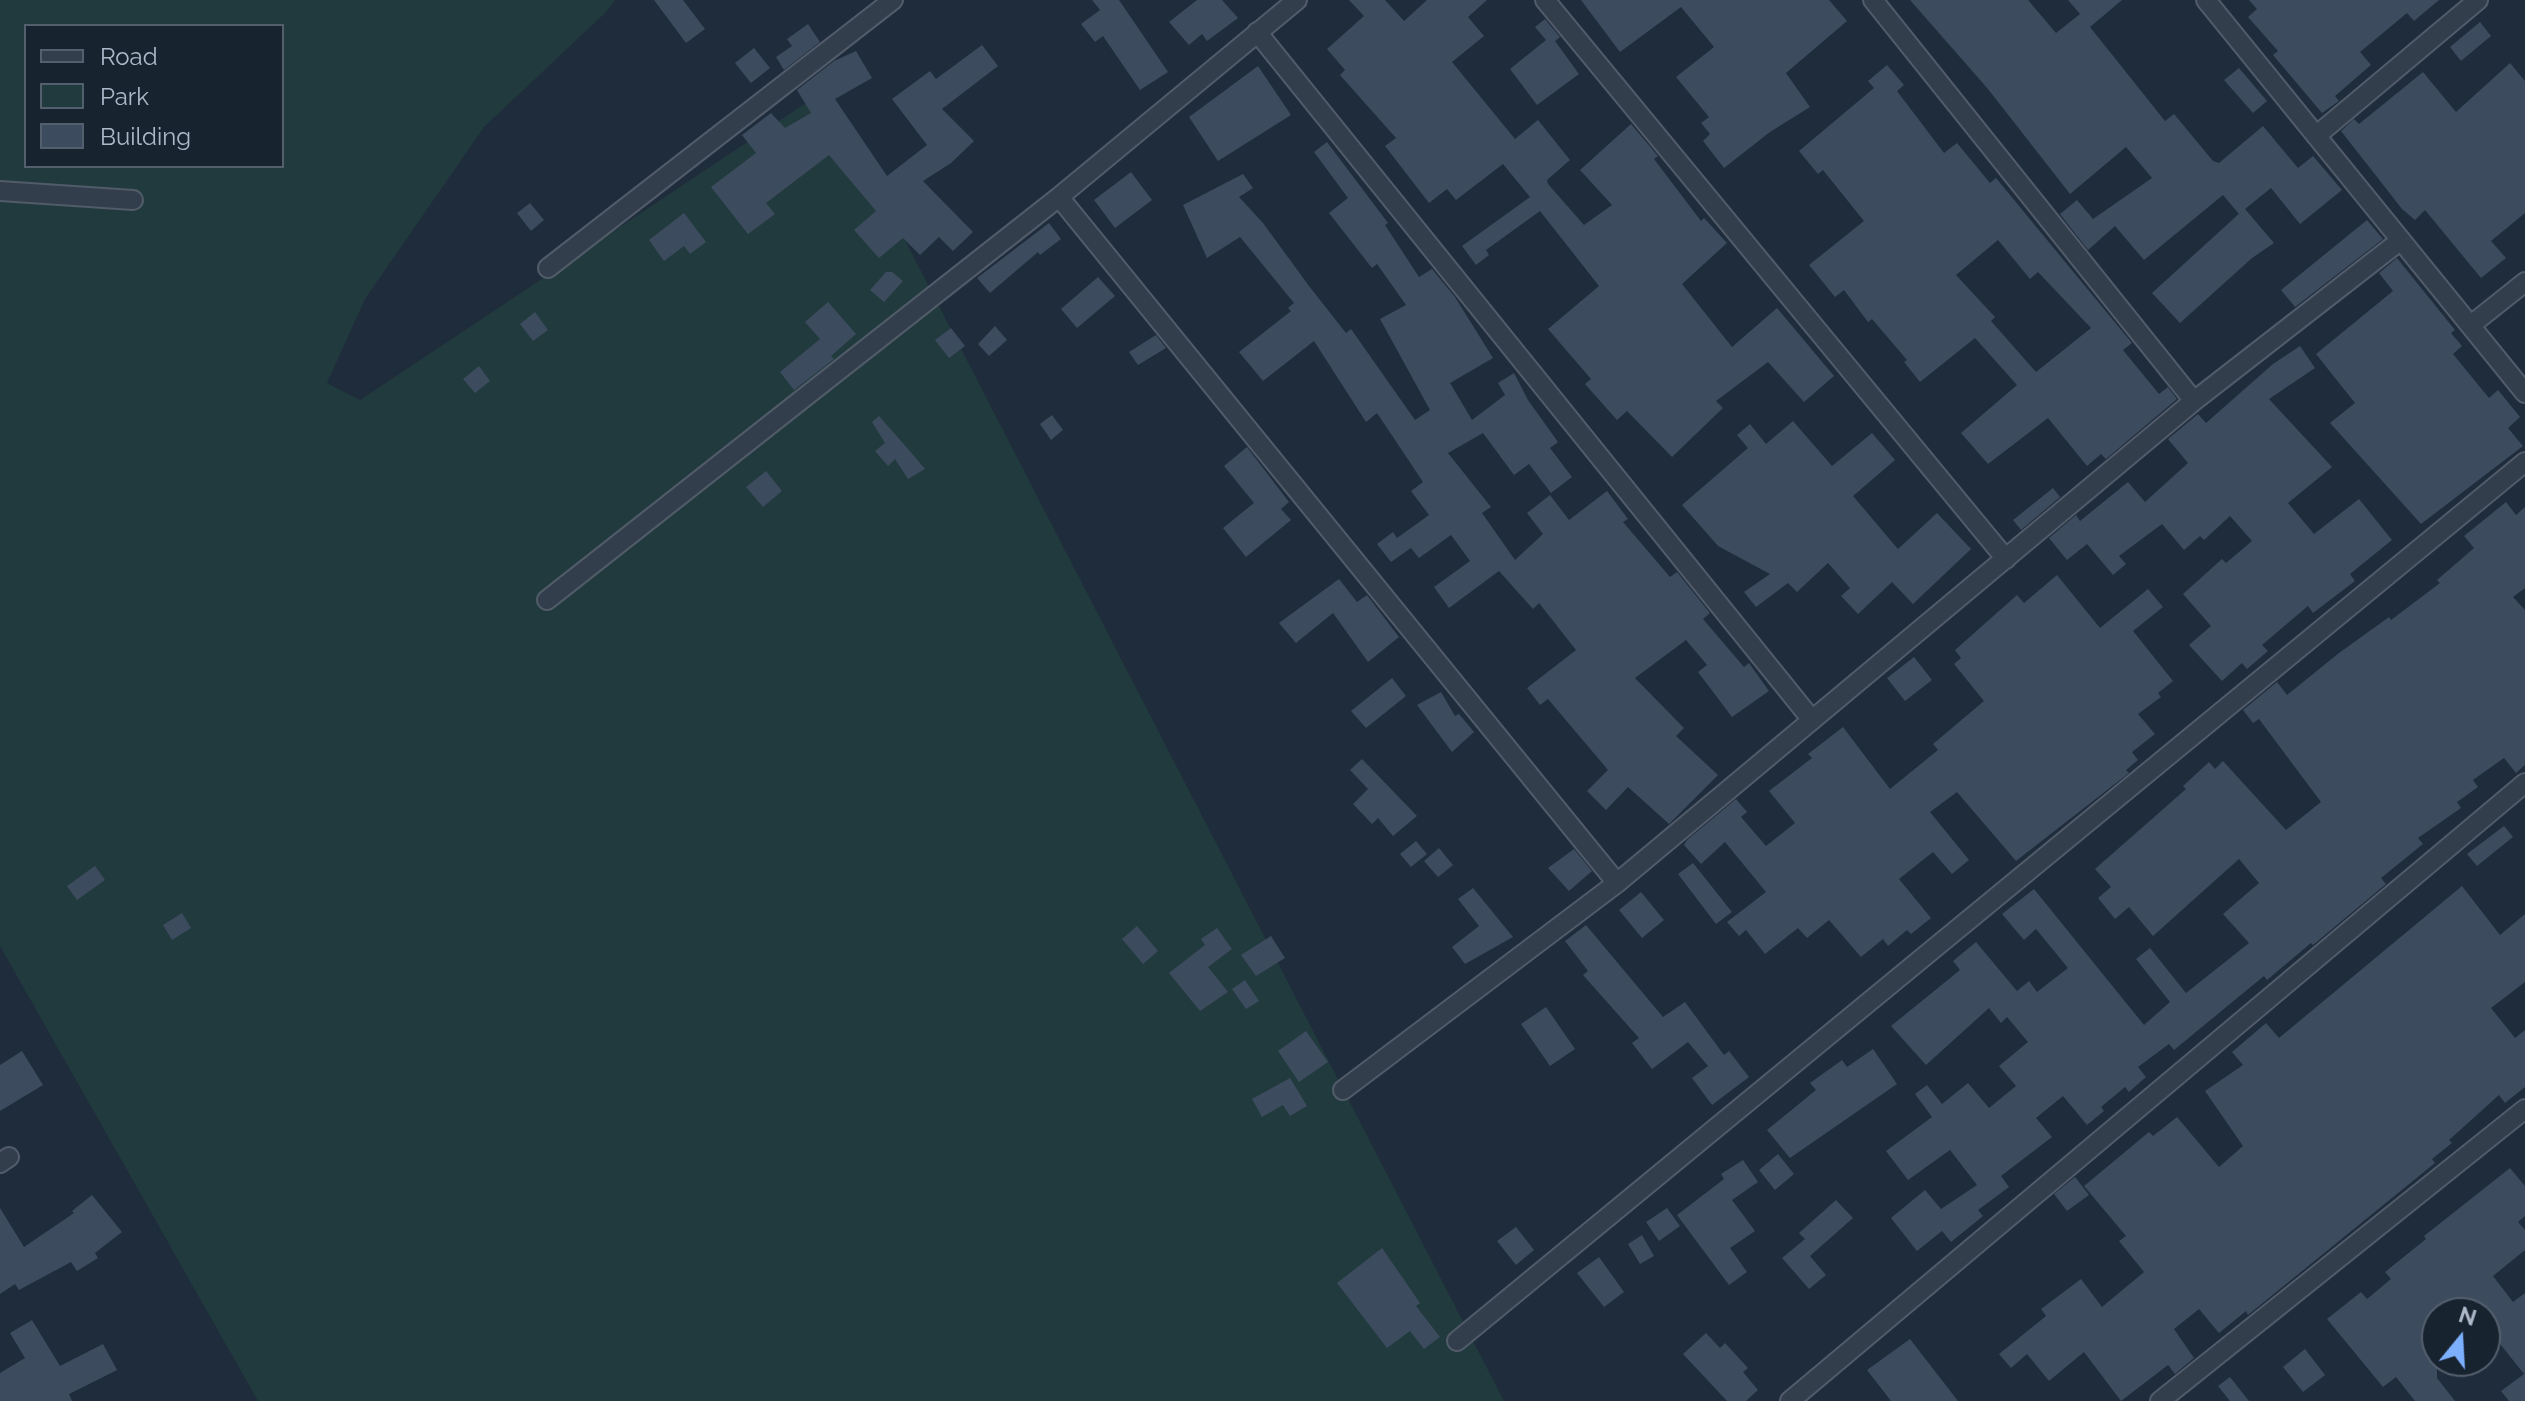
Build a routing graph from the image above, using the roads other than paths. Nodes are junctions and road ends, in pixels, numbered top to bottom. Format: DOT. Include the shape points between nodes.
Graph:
graph roads {
  1 [pos="893,0"];
  2 [pos="1297,0"];
  3 [pos="1545,0"];
  4 [pos="1873,0"];
  5 [pos="2206,0"];
  6 [pos="2478,0"];
  7 [pos="1257,32"];
  8 [pos="2316,136"];
  9 [pos="0,191"];
  10 [pos="1059,197"];
  11 [pos="133,200"];
  12 [pos="2401,240"];
  13 [pos="548,268"];
  14 [pos="2525,282"];
  15 [pos="2471,325"];
  16 [pos="2525,393"];
  17 [pos="2194,401"];
  18 [pos="2525,462"];
  19 [pos="2006,559"];
  20 [pos="547,600"];
  21 [pos="1812,720"];
  22 [pos="2525,783"];
  23 [pos="1617,883"];
  24 [pos="1343,1090"];
  25 [pos="2525,1109"];
  26 [pos="1457,1341"];
  27 [pos="1790,1401"];
  28 [pos="2160,1401"];
  1 -- 13 [label="street"];
  2 -- 7 [label="street"];
  3 -- 19 [label="street"];
  4 -- 17 [label="street"];
  5 -- 8 [label="street"];
  6 -- 8 [label="street"];
  7 -- 10 [label="street"];
  7 -- 21 [label="street"];
  8 -- 12 [label="street"];
  9 -- 11 [label="street"];
  10 -- 20 [label="street"];
  10 -- 23 [label="street"];
  12 -- 15 [label="street"];
  12 -- 17 [label="street"];
  14 -- 15 [label="street"];
  15 -- 16 [label="street"];
  17 -- 19 [label="street"];
  18 -- 26 [label="street"];
  19 -- 21 [label="street"];
  21 -- 23 [label="street"];
  22 -- 27 [label="street"];
  23 -- 24 [label="street"];
  25 -- 28 [label="street"];
}
